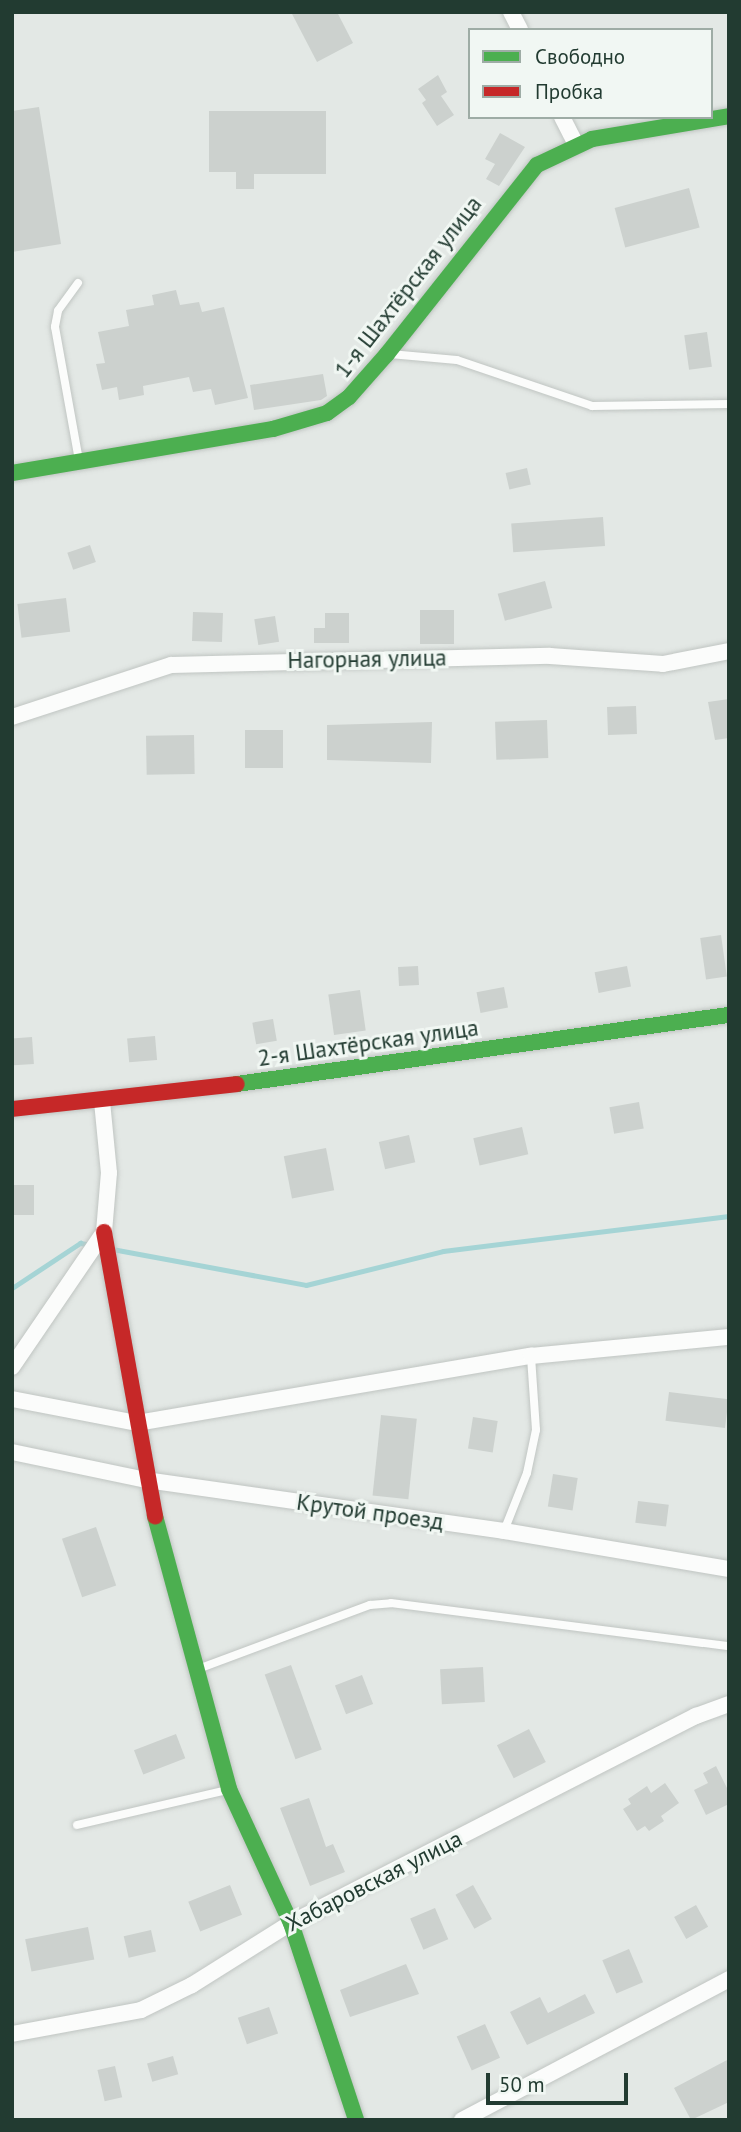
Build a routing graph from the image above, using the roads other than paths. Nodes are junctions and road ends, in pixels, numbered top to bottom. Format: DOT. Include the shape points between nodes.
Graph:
graph roads {
  1 [pos="511,12"];
  2 [pos="519,28"];
  3 [pos="563,119"];
  4 [pos="713,119"];
  5 [pos="576,144"];
  6 [pos="78,283"];
  7 [pos="387,354"];
  8 [pos="729,404"];
  9 [pos="79,461"];
  10 [pos="12,472"];
  11 [pos="729,651"];
  12 [pos="12,717"];
  13 [pos="729,1015"];
  14 [pos="102,1102"];
  15 [pos="12,1110"];
  16 [pos="104,1232"];
  17 [pos="729,1337"];
  18 [pos="531,1356"];
  19 [pos="12,1367"];
  20 [pos="12,1399"];
  21 [pos="137,1423"];
  22 [pos="12,1452"];
  23 [pos="146,1480"];
  24 [pos="504,1531"];
  25 [pos="729,1569"];
  26 [pos="729,1646"];
  27 [pos="195,1670"];
  28 [pos="729,1703"];
  29 [pos="229,1789"];
  30 [pos="77,1825"];
  31 [pos="291,1923"];
  32 [pos="729,1979"];
  33 [pos="12,2034"];
  34 [pos="356,2120"];
  35 [pos="462,2120"];
  1 -- 2 [label="street"];
  3 -- 5 [label="street"];
  4 -- 5 [label="street, 1-я Шахтёрская улица"];
  5 -- 7 [label="street, 1-я Шахтёрская улица" via="537,165 521,180"];
  6 -- 9 [label="lane" via="58,311 55,327"];
  7 -- 8 [label="lane" via="457,360 592,407"];
  7 -- 9 [label="street, 1-я Шахтёрская улица" via="339,407 300,422"];
  9 -- 10 [label="street, 1-я Шахтёрская улица"];
  11 -- 12 [label="street, Нагорная улица" via="663,664 550,656 171,665"];
  13 -- 14 [label="street, 2-я Шахтёрская улица"];
  14 -- 15 [label="street, 2-я Шахтёрская улица"];
  14 -- 16 [label="street" via="109,1173"];
  16 -- 19 [label="street"];
  16 -- 21 [label="street"];
  17 -- 18 [label="street"];
  18 -- 21 [label="street"];
  18 -- 24 [label="lane" via="536,1430 527,1473"];
  20 -- 21 [label="street"];
  21 -- 23 [label="street"];
  22 -- 23 [label="street, Крутой проезд"];
  23 -- 24 [label="street, Крутой проезд"];
  23 -- 27 [label="street"];
  24 -- 25 [label="street, Крутой проезд"];
  26 -- 27 [label="lane" via="391,1603 370,1605"];
  27 -- 29 [label="street"];
  28 -- 31 [label="street, Хабаровская улица"];
  29 -- 30 [label="lane"];
  29 -- 31 [label="street"];
  31 -- 33 [label="street, Хабаровская улица" via="192,1985 141,2010"];
  31 -- 34 [label="street"];
  32 -- 35 [label="street"];
}
